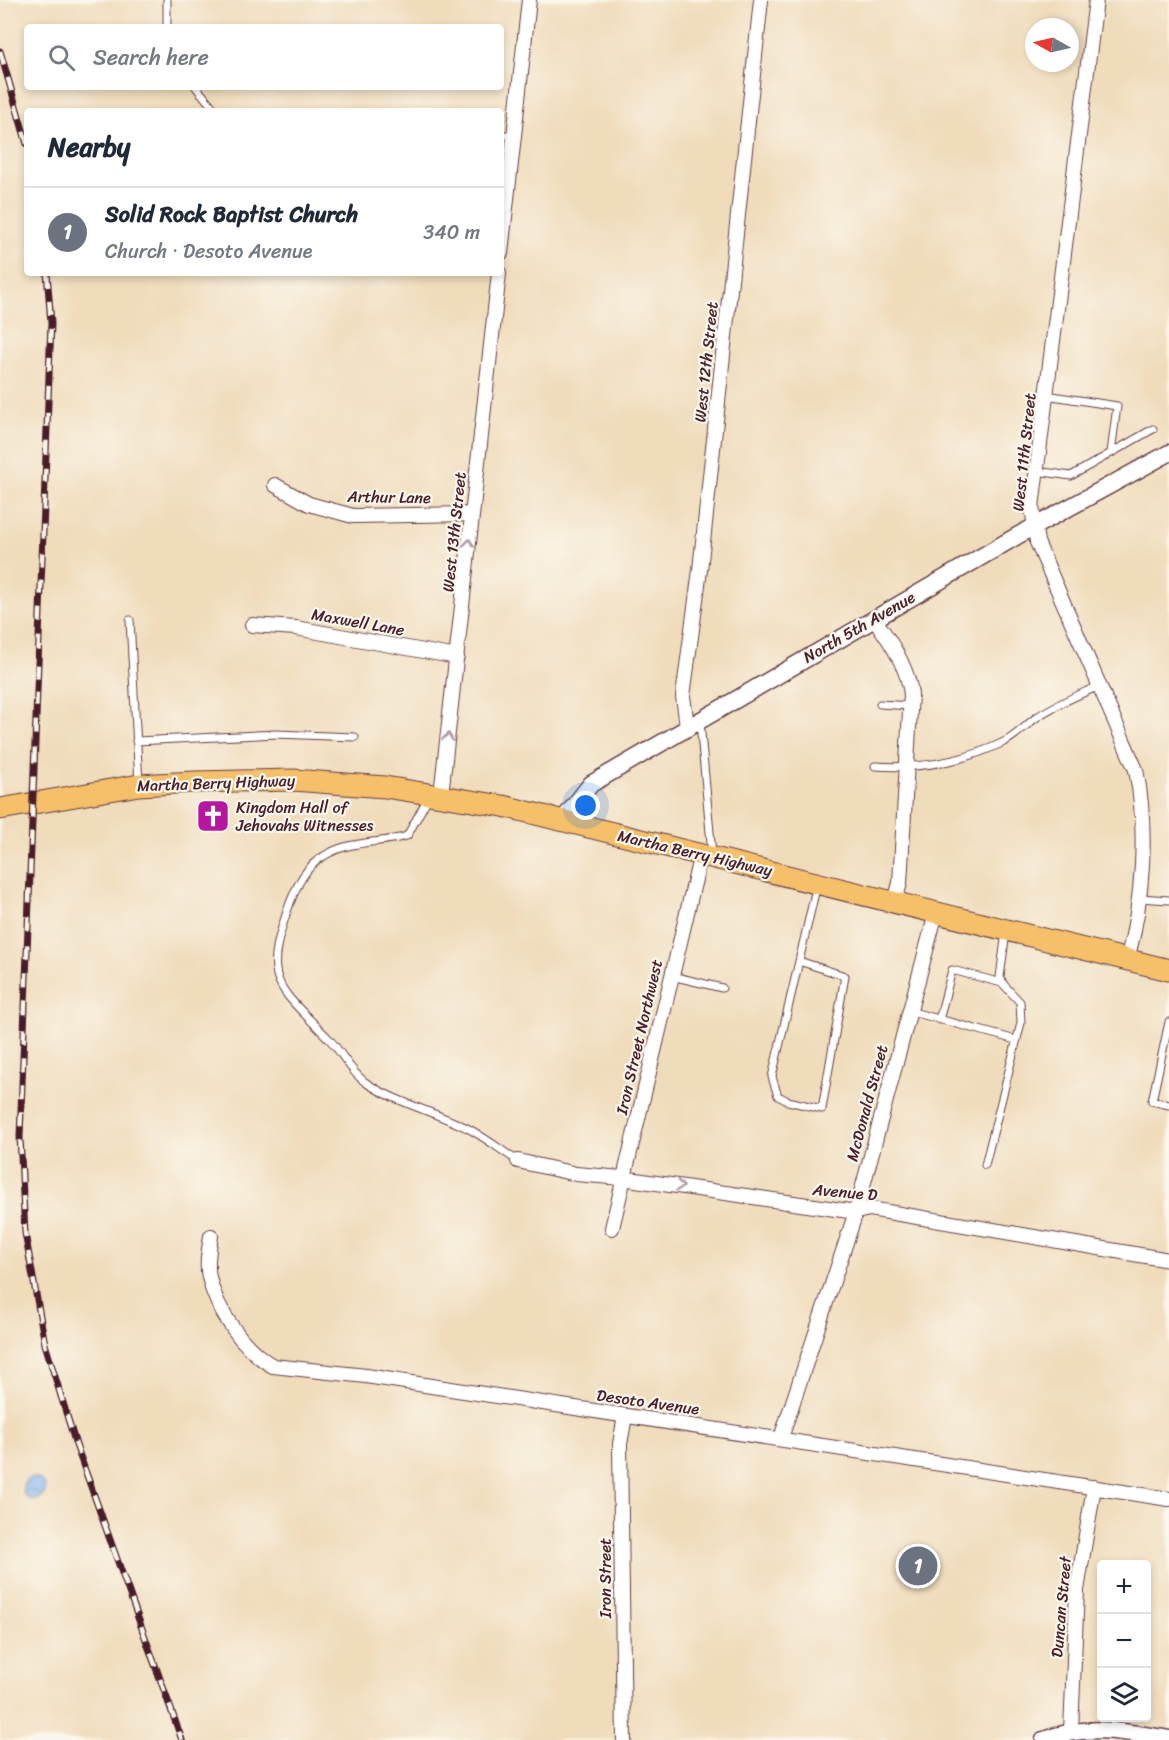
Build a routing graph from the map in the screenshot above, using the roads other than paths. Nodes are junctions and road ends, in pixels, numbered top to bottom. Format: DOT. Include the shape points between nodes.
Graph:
graph roads {
  1 [pos="167,0"];
  2 [pos="529,0"];
  3 [pos="761,0"];
  4 [pos="1096,0"];
  5 [pos="167,24"];
  6 [pos="198,90"];
  7 [pos="214,108"];
  8 [pos="508,135"];
  9 [pos="504,202"];
  10 [pos="499,276"];
  11 [pos="1046,395"];
  12 [pos="1153,429"];
  13 [pos="1112,453"];
  14 [pos="1169,453"];
  15 [pos="1036,471"];
  16 [pos="275,485"];
  17 [pos="472,514"];
  18 [pos="1035,527"];
  19 [pos="874,619"];
  20 [pos="130,620"];
  21 [pos="252,625"];
  22 [pos="457,657"];
  23 [pos="1099,686"];
  24 [pos="880,704"];
  25 [pos="910,706"];
  26 [pos="693,723"];
  27 [pos="355,737"];
  28 [pos="136,741"];
  29 [pos="875,766"];
  30 [pos="907,768"];
  31 [pos="139,785"];
  32 [pos="436,794"];
  33 [pos="0,809"];
  34 [pos="563,820"];
  35 [pos="707,855"];
  36 [pos="818,882"];
  37 [pos="1138,898"];
  38 [pos="1169,900"];
  39 [pos="895,901"];
  40 [pos="936,913"];
  41 [pos="1006,930"];
  42 [pos="1127,960"];
  43 [pos="799,961"];
  44 [pos="1169,970"];
  45 [pos="670,976"];
  46 [pos="1002,983"];
  47 [pos="722,988"];
  48 [pos="909,1011"];
  49 [pos="939,1020"];
  50 [pos="1169,1022"];
  51 [pos="1016,1040"];
  52 [pos="1169,1105"];
  53 [pos="518,1161"];
  54 [pos="985,1165"];
  55 [pos="622,1178"];
  56 [pos="856,1212"];
  57 [pos="612,1228"];
  58 [pos="211,1236"];
  59 [pos="1169,1260"];
  60 [pos="625,1416"];
  61 [pos="781,1438"];
  62 [pos="1094,1487"];
  63 [pos="1169,1499"];
  64 [pos="1071,1731"];
  65 [pos="1169,1739"];
  66 [pos="624,1740"];
  67 [pos="1044,1740"];
  1 -- 5 [label="lane"];
  2 -- 8 [label="street"];
  3 -- 26 [label="street, West 12th Street" via="683,696"];
  4 -- 11 [label="street, West 11th Street"];
  6 -- 7 [label="lane"];
  8 -- 9 [label="street"];
  10 -- 17 [label="street, West 13th Street"];
  11 -- 13 [label="lane" via="1117,406"];
  11 -- 15 [label="street, West 11th Street"];
  12 -- 13 [label="lane"];
  13 -- 15 [label="lane" via="1071,476"];
  14 -- 18 [label="street, North 5th Avenue"];
  15 -- 18 [label="street, West 11th Street" via="1032,507"];
  16 -- 17 [label="street, Arthur Lane" via="309,504 353,516"];
  22 -- 17 [label="street, West 13th Street, one-way"];
  18 -- 19 [label="street, North 5th Avenue"];
  18 -- 23 [label="street, West 11th Street" via="1037,542"];
  19 -- 25 [label="street" via="906,674"];
  19 -- 26 [label="street, North 5th Avenue"];
  20 -- 28 [label="lane"];
  21 -- 22 [label="street, Maxwell Lane" via="296,628"];
  32 -- 22 [label="street, West 13th Street, one-way"];
  23 -- 30 [label="lane" via="1061,703 1007,741 944,762"];
  23 -- 37 [label="street, West 11th Street" via="1136,770 1143,804"];
  24 -- 25 [label="lane"];
  25 -- 30 [label="street"];
  26 -- 34 [label="street, North 5th Avenue" via="591,784"];
  26 -- 35 [label="lane"];
  27 -- 28 [label="lane" via="276,734"];
  28 -- 31 [label="lane"];
  29 -- 30 [label="lane"];
  30 -- 39 [label="street" via="900,883"];
  31 -- 32 [label="main road, Martha Berry Highway" via="293,780"];
  31 -- 33 [label="main road, Martha Berry Highway"];
  32 -- 34 [label="main road, Martha Berry Highway"];
  32 -- 53 [label="lane" via="407,836 333,850 306,872 276,947 280,988 339,1050 351,1071 367,1083 469,1129"];
  34 -- 35 [label="main road, Martha Berry Highway"];
  35 -- 36 [label="main road, Martha Berry Highway"];
  35 -- 45 [label="street, Iron Street Northwest"];
  36 -- 39 [label="main road, Martha Berry Highway"];
  36 -- 43 [label="lane"];
  37 -- 38 [label="lane"];
  37 -- 42 [label="street, West 11th Street"];
  39 -- 40 [label="main road, Martha Berry Highway"];
  40 -- 41 [label="main road, Martha Berry Highway"];
  40 -- 48 [label="street, McDonald Street"];
  41 -- 42 [label="main road, Martha Berry Highway"];
  41 -- 46 [label="lane"];
  42 -- 44 [label="main road, Martha Berry Highway"];
  43 -- 43 [label="lane" via="773,1086 778,1096 788,1101 822,1109 845,976"];
  45 -- 47 [label="lane"];
  45 -- 55 [label="street, Iron Street Northwest"];
  46 -- 49 [label="lane" via="952,970"];
  46 -- 51 [label="lane" via="1020,1002 1021,1023"];
  48 -- 49 [label="lane"];
  48 -- 56 [label="street, McDonald Street"];
  49 -- 51 [label="lane"];
  50 -- 52 [label="lane" via="1152,1101"];
  51 -- 54 [label="lane"];
  53 -- 55 [label="street, Avenue D" via="576,1174"];
  55 -- 56 [label="street, Avenue D, one-way"];
  55 -- 57 [label="street, Iron Street Northwest"];
  56 -- 59 [label="street, Avenue D" via="870,1209"];
  56 -- 61 [label="street, McDonald Street"];
  58 -- 60 [label="street, Desoto Avenue" via="208,1268 213,1290 232,1325 261,1359 273,1366 366,1376"];
  60 -- 61 [label="street, Desoto Avenue"];
  60 -- 66 [label="street, Iron Street" via="620,1444"];
  61 -- 62 [label="street, Desoto Avenue"];
  62 -- 63 [label="street, Desoto Avenue"];
  62 -- 64 [label="street, Duncan Street" via="1077,1590"];
  64 -- 65 [label="street" via="1102,1729"];
  64 -- 67 [label="street"];
}
